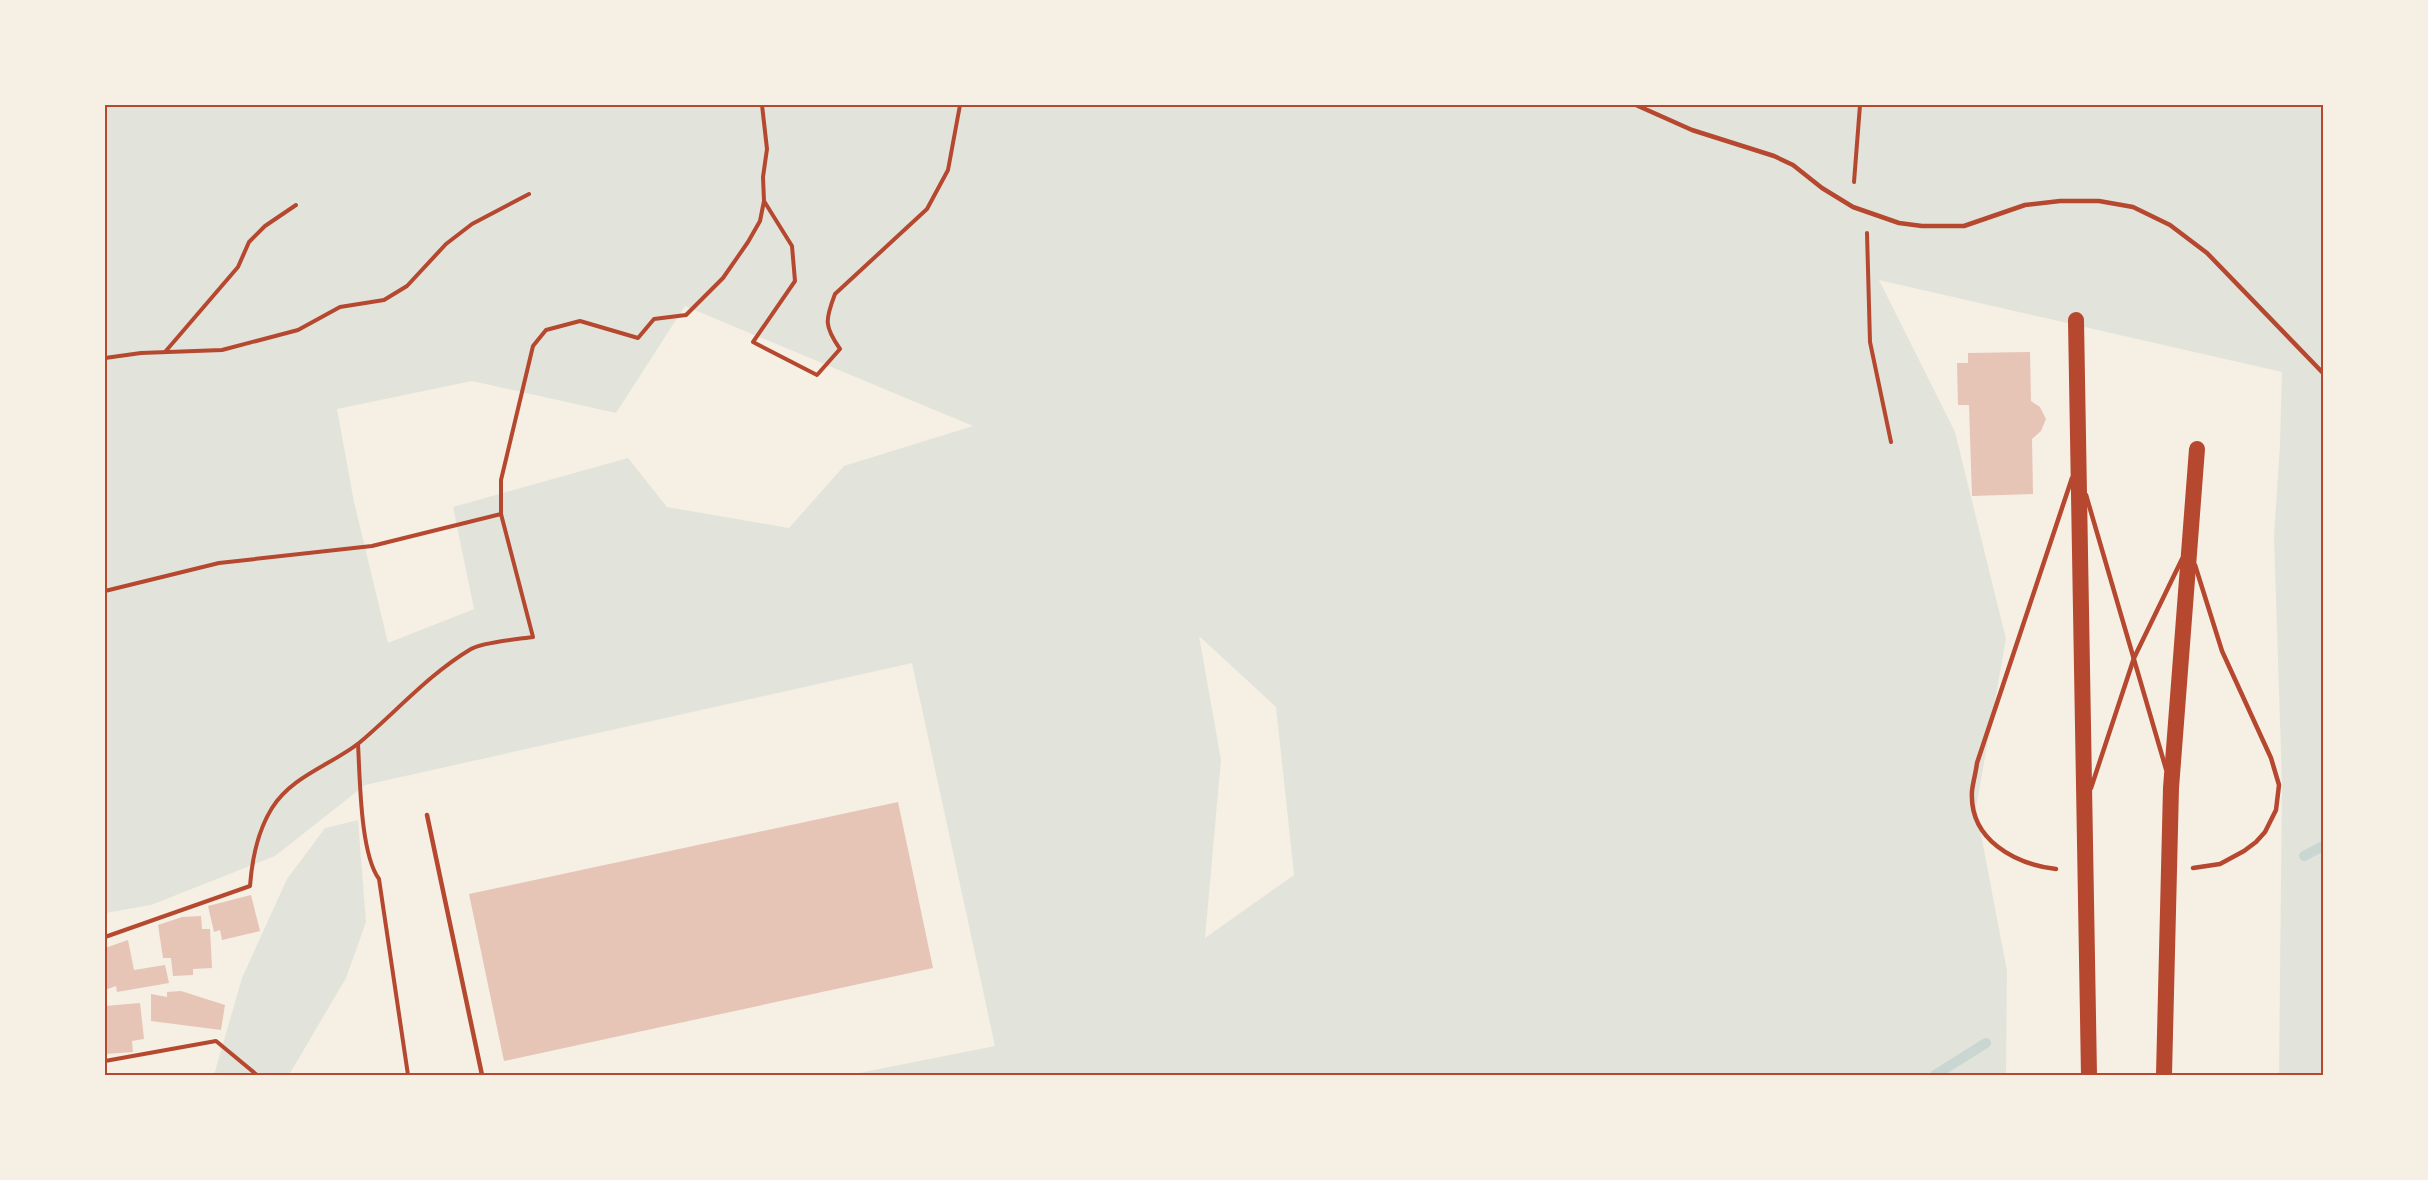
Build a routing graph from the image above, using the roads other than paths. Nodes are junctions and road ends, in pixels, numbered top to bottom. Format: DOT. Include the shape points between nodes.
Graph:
graph roads {
  1 [pos="1636,105"];
  2 [pos="2076,320"];
  3 [pos="2323,373"];
  4 [pos="2197,449"];
  5 [pos="2077,464"];
  6 [pos="2188,546"];
  7 [pos="2134,658"];
  8 [pos="2171,788"];
  9 [pos="2084,808"];
  10 [pos="427,815"];
  11 [pos="2193,868"];
  12 [pos="2056,869"];
  13 [pos="483,1075"];
  14 [pos="2089,1075"];
  15 [pos="2164,1075"];
  1 -- 3 [label="lane" via="1692,130 1780,159 1853,207 1899,223 1964,226 2037,204 2099,201 2133,207 2169,225 2207,253"];
  2 -- 5 [label="highway"];
  4 -- 6 [label="highway"];
  5 -- 7 [label="lane"];
  5 -- 9 [label="highway"];
  5 -- 12 [label="lane" via="1981,752 1972,792 1981,829 1998,848 2026,864"];
  6 -- 7 [label="lane"];
  6 -- 8 [label="highway"];
  6 -- 11 [label="lane" via="2222,651 2271,758 2279,785 2276,810 2256,842 2220,864"];
  7 -- 8 [label="lane"];
  7 -- 9 [label="lane"];
  8 -- 15 [label="highway"];
  9 -- 14 [label="highway"];
  10 -- 13 [label="lane"];
}
